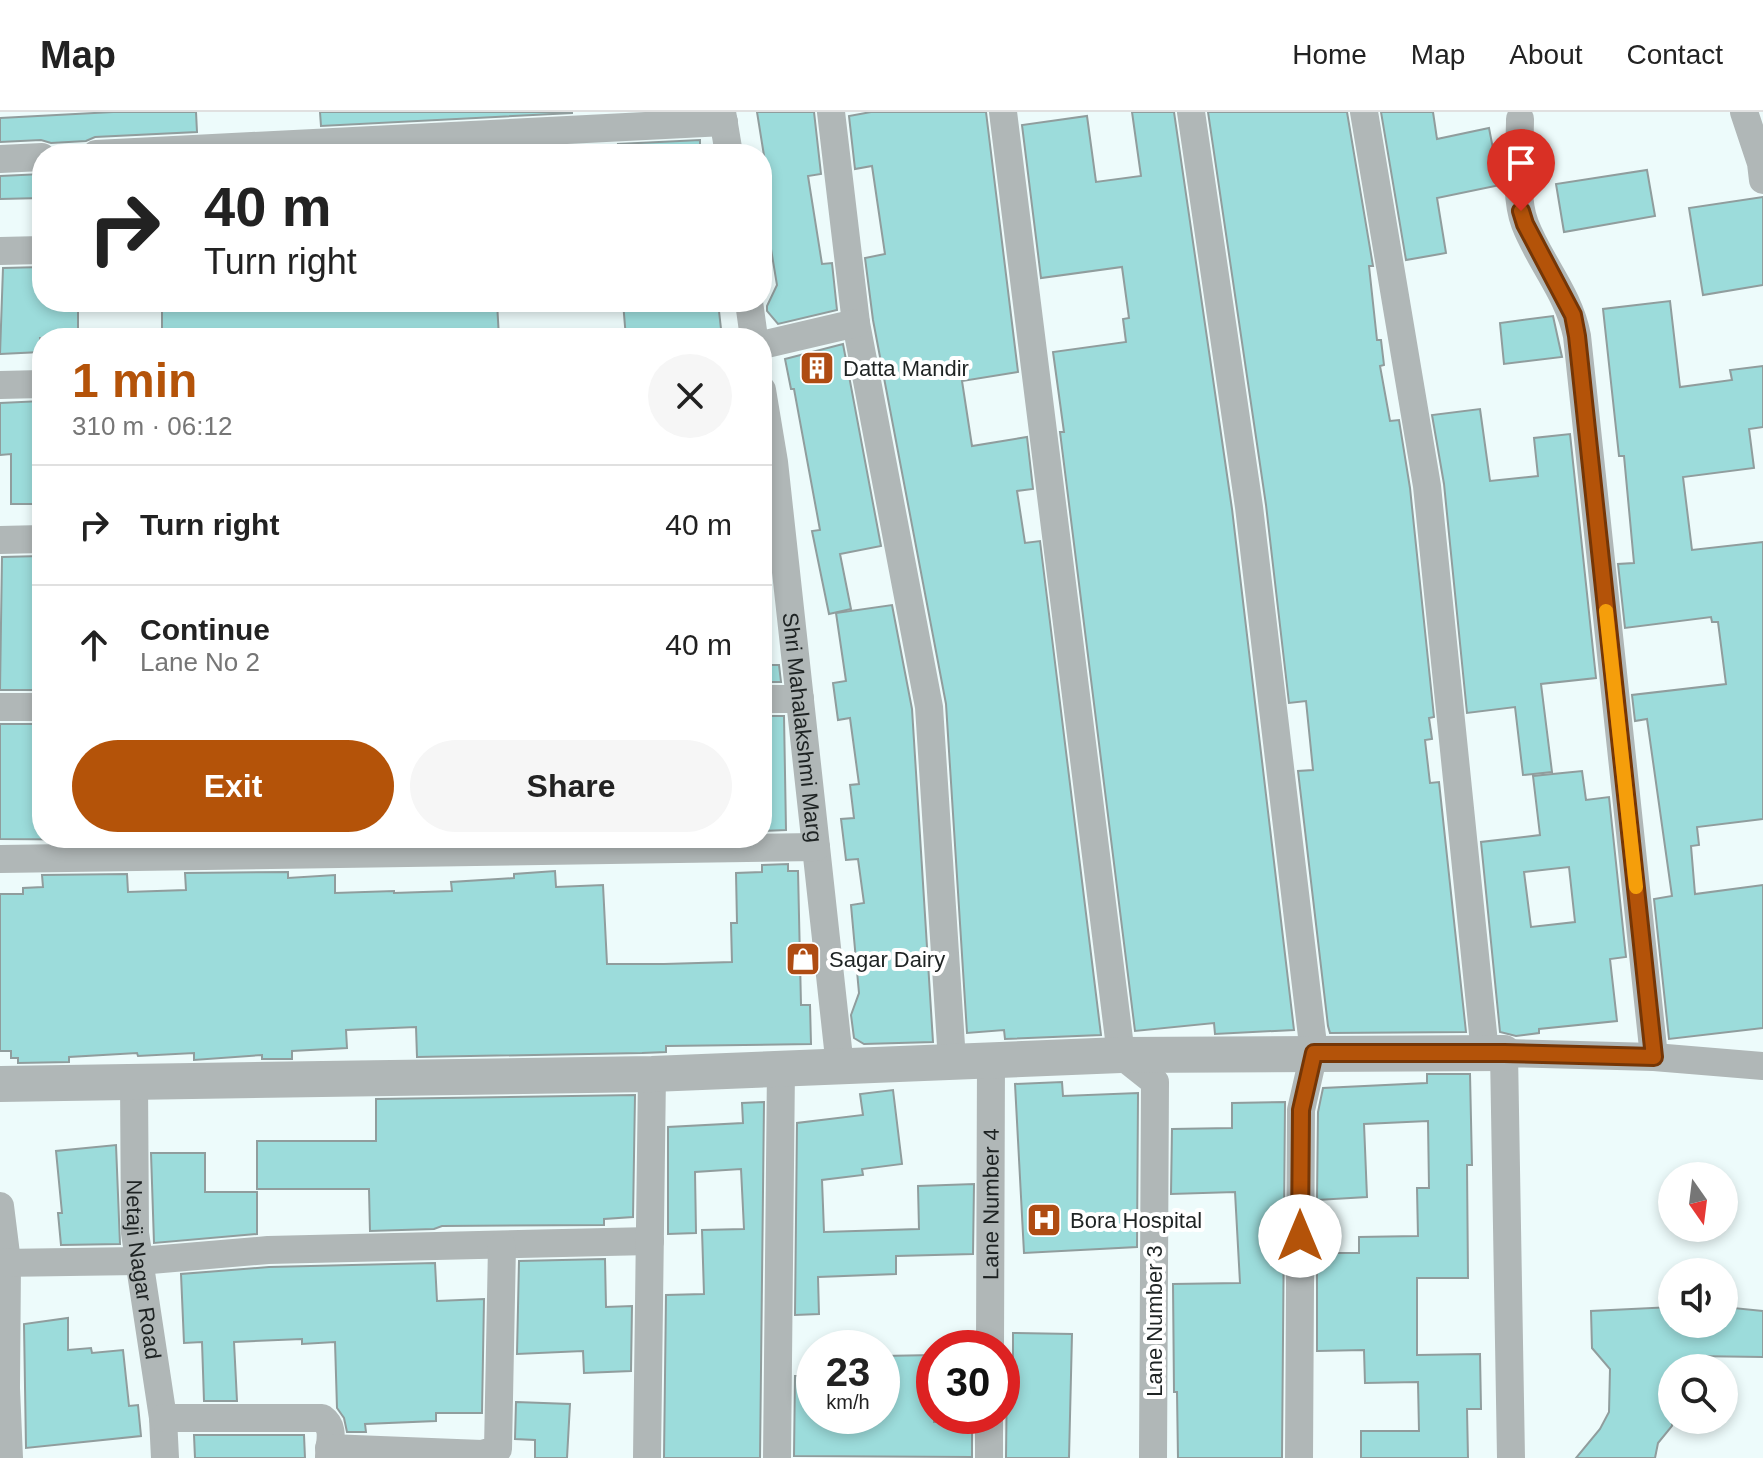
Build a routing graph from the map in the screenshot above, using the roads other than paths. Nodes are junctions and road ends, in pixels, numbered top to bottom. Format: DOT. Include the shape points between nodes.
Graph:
graph roads {
  1 [pos="831,112"];
  2 [pos="1003,112"];
  3 [pos="1191,112"];
  4 [pos="1364,112"];
  5 [pos="1744,112"];
  6 [pos="723,117"];
  7 [pos="1520,119"];
  8 [pos="265,144"];
  9 [pos="727,144"];
  10 [pos="32,157"];
  11 [pos="0,159"];
  12 [pos="1763,180"];
  13 [pos="32,250"];
  14 [pos="0,251"];
  15 [pos="856,323"];
  16 [pos="772,343"];
  17 [pos="32,384"];
  18 [pos="0,385"];
  19 [pos="772,492"];
  20 [pos="32,539"];
  21 [pos="0,540"];
  22 [pos="772,699"];
  23 [pos="800,699"];
  24 [pos="0,707"];
  25 [pos="32,707"];
  26 [pos="816,847"];
  27 [pos="748,848"];
  28 [pos="772,848"];
  29 [pos="0,859"];
  30 [pos="1314,1053"];
  31 [pos="1495,1053"];
  32 [pos="1121,1055"];
  33 [pos="1654,1057"];
  34 [pos="991,1059"];
  35 [pos="952,1061"];
  36 [pos="1763,1066"];
  37 [pos="781,1067"];
  38 [pos="840,1067"];
  39 [pos="652,1074"];
  40 [pos="134,1082"];
  41 [pos="0,1084"];
  42 [pos="0,1206"];
  43 [pos="650,1241"];
  44 [pos="502,1246"];
  45 [pos="139,1261"];
  46 [pos="4,1263"];
  47 [pos="990,1330"];
  48 [pos="163,1418"];
  49 [pos="989,1434"];
  50 [pos="329,1453"];
  51 [pos="482,1456"];
  52 [pos="9,1458"];
  53 [pos="165,1458"];
  54 [pos="647,1458"];
  55 [pos="777,1458"];
  56 [pos="989,1458"];
  57 [pos="1153,1458"];
  58 [pos="1299,1458"];
  59 [pos="1511,1458"];
  1 -- 15 [label="street"];
  2 -- 32 [label="street"];
  3 -- 30 [label="street" via="1249,507"];
  4 -- 31 [label="street" via="1427,486"];
  5 -- 12 [label="street"];
  6 -- 8 [label="street"];
  6 -- 9 [label="street"];
  7 -- 33 [label="street" via="1525,224 1573,315 1577,336"];
  10 -- 11 [label="street"];
  13 -- 14 [label="street"];
  15 -- 16 [label="street"];
  15 -- 35 [label="street" via="929,707"];
  17 -- 18 [label="street"];
  19 -- 23 [label="street, Shri Mahalakshmi Marg"];
  20 -- 21 [label="street"];
  22 -- 23 [label="street"];
  23 -- 26 [label="street, Shri Mahalakshmi Marg"];
  24 -- 25 [label="street"];
  26 -- 28 [label="street"];
  26 -- 38 [label="street, Shri Mahalakshmi Marg"];
  27 -- 29 [label="street"];
  30 -- 31 [label="street"];
  30 -- 32 [label="street"];
  30 -- 58 [label="street" via="1301,1110"];
  31 -- 33 [label="street"];
  31 -- 59 [label="street"];
  32 -- 34 [label="street"];
  32 -- 57 [label="street, Lane Number 3" via="1155,1082"];
  33 -- 36 [label="street"];
  34 -- 35 [label="street"];
  34 -- 47 [label="street, Lane Number 4"];
  35 -- 38 [label="street"];
  37 -- 38 [label="street"];
  37 -- 39 [label="street"];
  37 -- 55 [label="street"];
  39 -- 40 [label="street"];
  39 -- 43 [label="street"];
  40 -- 41 [label="street"];
  40 -- 45 [label="street, Netaji Nagar Road"];
  42 -- 46 [label="street"];
  43 -- 44 [label="street"];
  43 -- 54 [label="street"];
  44 -- 45 [label="street" via="268,1250"];
  44 -- 51 [label="street" via="498,1449"];
  45 -- 46 [label="street"];
  45 -- 48 [label="street, Netaji Nagar Road"];
  46 -- 52 [label="street"];
  48 -- 50 [label="street" via="322,1418 331,1428"];
  48 -- 53 [label="street, Netaji Nagar Road"];
  49 -- 56 [label="street"];
  50 -- 51 [label="street"];
}
